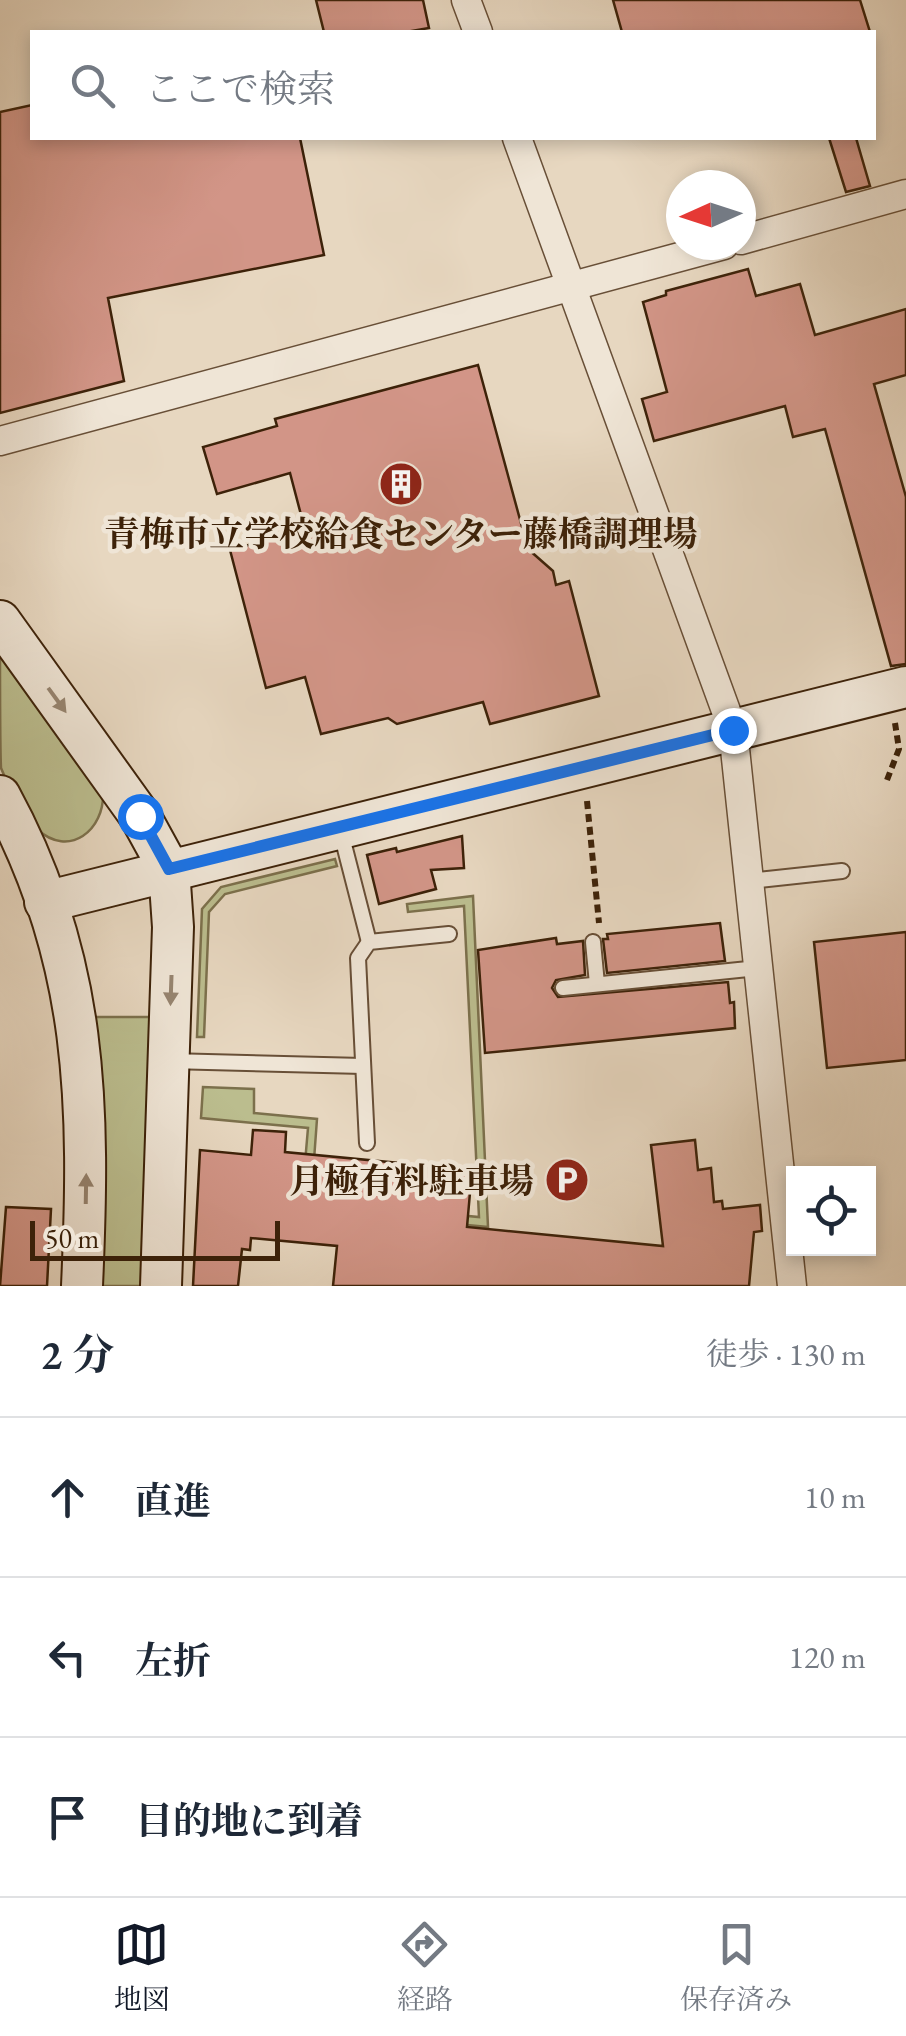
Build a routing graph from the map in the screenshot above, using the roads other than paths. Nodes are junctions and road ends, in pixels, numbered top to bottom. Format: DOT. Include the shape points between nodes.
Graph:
graph roads {
  1 [pos="466,0"];
  2 [pos="477,30"];
  3 [pos="518,140"];
  4 [pos="906,194"];
  5 [pos="756,236"];
  6 [pos="670,260"];
  7 [pos="573,287"];
  8 [pos="0,440"];
  9 [pos="0,620"];
  10 [pos="900,701"];
  11 [pos="733,730"];
  12 [pos="0,796"];
  13 [pos="340,827"];
  14 [pos="169,869"];
  15 [pos="842,871"];
  16 [pos="750,881"];
  17 [pos="45,902"];
  18 [pos="449,934"];
  19 [pos="369,942"];
  20 [pos="593,942"];
  21 [pos="758,968"];
  22 [pos="597,984"];
  23 [pos="564,988"];
  24 [pos="168,1061"];
  25 [pos="363,1066"];
  26 [pos="367,1142"];
  27 [pos="82,1286"];
  28 [pos="161,1286"];
  29 [pos="792,1286"];
  1 -- 2 [label="street"];
  3 -- 7 [label="street"];
  4 -- 5 [label="street"];
  6 -- 7 [label="street"];
  7 -- 8 [label="street"];
  7 -- 11 [label="street"];
  9 -- 14 [label="street, one-way" via="140,816"];
  10 -- 11 [label="street"];
  11 -- 13 [label="street"];
  11 -- 16 [label="street"];
  12 -- 17 [label="street"];
  13 -- 14 [label="street"];
  13 -- 19 [label="lane"];
  14 -- 17 [label="street"];
  14 -- 24 [label="street, one-way"];
  15 -- 16 [label="lane"];
  16 -- 21 [label="street"];
  27 -- 17 [label="street, one-way" via="86,1158 80,1036"];
  18 -- 19 [label="lane"];
  19 -- 25 [label="lane" via="358,958"];
  20 -- 22 [label="lane"];
  21 -- 22 [label="lane"];
  21 -- 29 [label="street"];
  22 -- 23 [label="lane"];
  24 -- 25 [label="lane"];
  24 -- 28 [label="street"];
  25 -- 26 [label="lane"];
}
